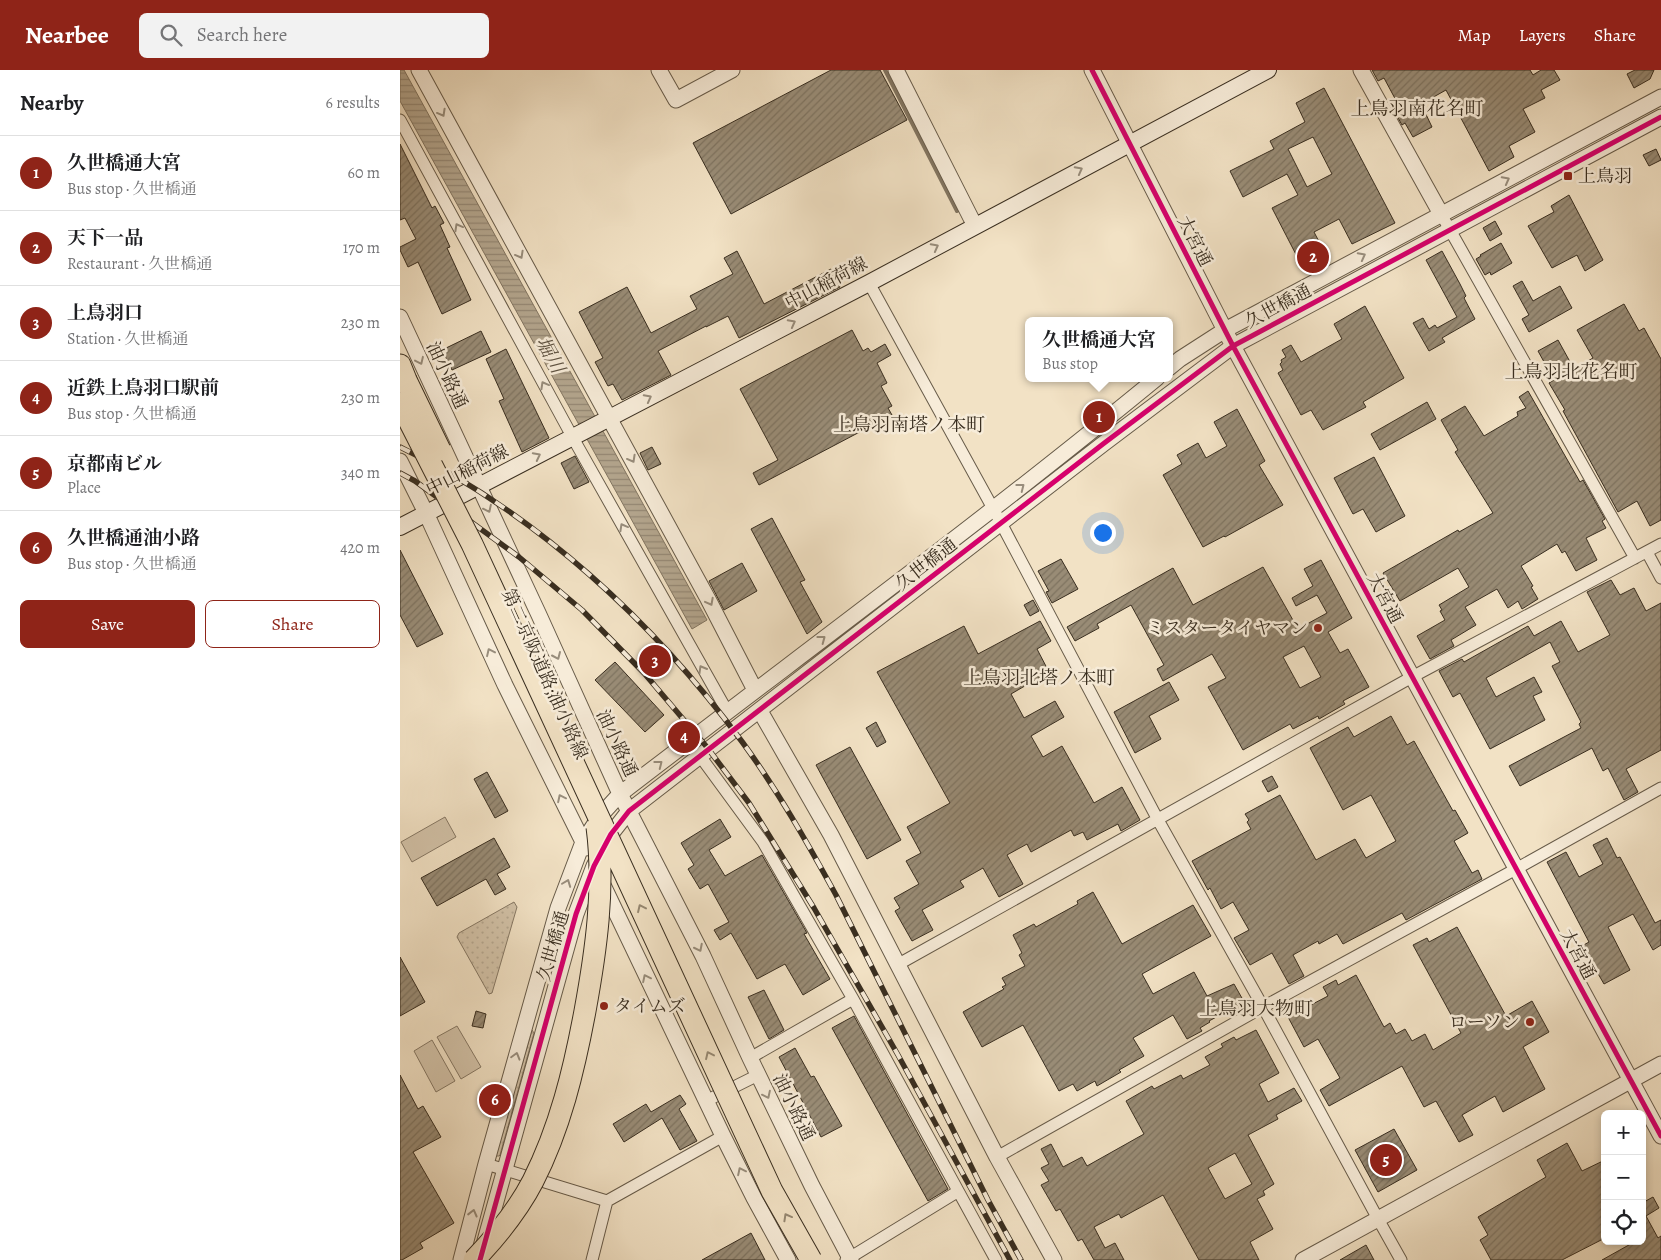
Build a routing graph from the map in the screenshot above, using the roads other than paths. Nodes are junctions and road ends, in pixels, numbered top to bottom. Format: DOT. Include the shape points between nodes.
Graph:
graph roads {
  1 [pos="419,70"];
  2 [pos="659,70"];
  3 [pos="732,70"];
  4 [pos="896,70"];
  5 [pos="1092,70"];
  6 [pos="1268,70"];
  7 [pos="1362,70"];
  8 [pos="1661,98"];
  9 [pos="1661,117"];
  10 [pos="400,120"];
  11 [pos="1130,142"];
  12 [pos="1548,157"];
  13 [pos="1556,172"];
  14 [pos="1442,214"];
  15 [pos="975,226"];
  16 [pos="1450,230"];
  17 [pos="1345,266"];
  18 [pos="1353,282"];
  19 [pos="869,283"];
  20 [pos="400,317"];
  21 [pos="1225,330"];
  22 [pos="1233,346"];
  23 [pos="1173,365"];
  24 [pos="402,371"];
  25 [pos="1151,382"];
  26 [pos="400,402"];
  27 [pos="607,420"];
  28 [pos="1092,431"];
  29 [pos="574,437"];
  30 [pos="1103,444"];
  31 [pos="400,461"];
  32 [pos="478,487"];
  33 [pos="993,509"];
  34 [pos="426,513"];
  35 [pos="1001,523"];
  36 [pos="400,527"];
  37 [pos="1661,544"];
  38 [pos="1647,552"];
  39 [pos="1635,558"];
  40 [pos="1661,578"];
  41 [pos="899,580"];
  42 [pos="909,595"];
  43 [pos="805,652"];
  44 [pos="816,667"];
  45 [pos="1412,677"];
  46 [pos="755,690"];
  47 [pos="760,710"];
  48 [pos="726,712"];
  49 [pos="700,756"];
  50 [pos="1661,788"];
  51 [pos="620,794"];
  52 [pos="628,811"];
  53 [pos="1158,820"];
  54 [pos="583,842"];
  55 [pos="594,866"];
  56 [pos="1516,869"];
  57 [pos="897,965"];
  58 [pos="853,999"];
  59 [pos="1263,1007"];
  60 [pos="526,1019"];
  61 [pos="545,1025"];
  62 [pos="750,1058"];
  63 [pos="1661,1064"];
  64 [pos="758,1075"];
  65 [pos="1630,1080"];
  66 [pos="706,1101"];
  67 [pos="723,1136"];
  68 [pos="1661,1136"];
  69 [pos="997,1156"];
  70 [pos="486,1164"];
  71 [pos="504,1169"];
  72 [pos="957,1192"];
  73 [pos="606,1201"];
  74 [pos="1378,1219"];
  75 [pos="849,1259"];
  76 [pos="461,1260"];
  77 [pos="474,1260"];
  78 [pos="480,1260"];
  79 [pos="592,1260"];
  80 [pos="788,1260"];
  81 [pos="811,1260"];
  82 [pos="996,1260"];
  83 [pos="1054,1260"];
  84 [pos="1303,1260"];
  85 [pos="1401,1260"];
  1 -- 27 [label="street, one-way"];
  2 -- 3 [label="street" via="676,100"];
  4 -- 15 [label="street"];
  5 -- 11 [label="street, 大宮通"];
  6 -- 11 [label="main road, 中山稲荷線"];
  7 -- 14 [label="street"];
  8 -- 12 [label="street, 久世橋通"];
  9 -- 13 [label="street, 久世橋通"];
  29 -- 10 [label="street, one-way"];
  15 -- 11 [label="main road, 中山稲荷線, one-way"];
  11 -- 21 [label="street, 大宮通"];
  12 -- 13 [label="street"];
  14 -- 12 [label="street, 久世橋通, one-way"];
  13 -- 16 [label="street, 久世橋通"];
  14 -- 16 [label="street"];
  17 -- 14 [label="street, 久世橋通, one-way"];
  19 -- 15 [label="main road, 中山稲荷線, one-way"];
  16 -- 18 [label="street, 久世橋通"];
  16 -- 39 [label="street"];
  17 -- 18 [label="street"];
  17 -- 21 [label="street, 久世橋通"];
  18 -- 22 [label="street, 久世橋通"];
  27 -- 19 [label="main road, 中山稲荷線, one-way"];
  19 -- 33 [label="street"];
  20 -- 32 [label="street, 油小路通, one-way"];
  21 -- 22 [label="street, 大宮通"];
  21 -- 23 [label="street, 久世橋通"];
  22 -- 30 [label="street, 久世橋通"];
  22 -- 45 [label="street, 大宮通"];
  24 -- 77 [label="highway, 第二京阪道路;油小路線, bridge" via="573,730 587,769 599,840 598,924 593,970 561,1114 532,1183 493,1240"];
  25 -- 28 [label="street, 久世橋通"];
  81 -- 26 [label="highway, one-way, bridge" via="772,1191 472,544"];
  27 -- 29 [label="main road, 中山稲荷線"];
  27 -- 46 [label="street, one-way" via="708,599"];
  28 -- 30 [label="street"];
  33 -- 28 [label="street, 久世橋通, one-way"];
  32 -- 29 [label="main road, 中山稲荷線, one-way"];
  48 -- 29 [label="street, one-way"];
  30 -- 35 [label="street, 久世橋通"];
  31 -- 34 [label="street"];
  32 -- 34 [label="main road, 中山稲荷線"];
  32 -- 51 [label="street, 油小路通, one-way"];
  33 -- 35 [label="street"];
  33 -- 41 [label="street, 久世橋通"];
  34 -- 36 [label="main road, 中山稲荷線"];
  54 -- 34 [label="street, one-way" via="505,685"];
  35 -- 42 [label="street, 久世橋通"];
  35 -- 53 [label="street"];
  37 -- 38 [label="street"];
  38 -- 39 [label="street"];
  38 -- 40 [label="street"];
  39 -- 45 [label="street"];
  41 -- 42 [label="street"];
  43 -- 41 [label="street, 久世橋通, one-way"];
  42 -- 44 [label="street, 久世橋通"];
  43 -- 44 [label="street"];
  43 -- 46 [label="street, 久世橋通"];
  44 -- 47 [label="street, 久世橋通"];
  45 -- 53 [label="street"];
  45 -- 56 [label="street, 大宮通"];
  46 -- 48 [label="street, 久世橋通"];
  47 -- 49 [label="street, 久世橋通"];
  47 -- 57 [label="street" via="830,835"];
  51 -- 48 [label="street, 久世橋通, one-way"];
  49 -- 52 [label="street, 久世橋通"];
  49 -- 58 [label="street" via="763,842"];
  50 -- 56 [label="street"];
  51 -- 52 [label="street, 油小路通"];
  51 -- 54 [label="street, 久世橋通"];
  52 -- 55 [label="street, 久世橋通"];
  52 -- 62 [label="street, 油小路通, one-way" via="703,956"];
  53 -- 57 [label="street"];
  53 -- 59 [label="street"];
  54 -- 55 [label="street"];
  60 -- 54 [label="street, 久世橋通, one-way" via="558,908"];
  55 -- 61 [label="street, 久世橋通" via="576,914"];
  66 -- 55 [label="street, one-way"];
  56 -- 59 [label="street"];
  56 -- 65 [label="street, 大宮通"];
  57 -- 69 [label="street"];
  58 -- 62 [label="street"];
  58 -- 72 [label="street"];
  59 -- 69 [label="street"];
  59 -- 74 [label="street"];
  60 -- 61 [label="street"];
  70 -- 60 [label="street, 久世橋通, one-way"];
  61 -- 71 [label="street, 久世橋通"];
  62 -- 64 [label="street, 油小路通"];
  63 -- 65 [label="street"];
  64 -- 66 [label="street"];
  64 -- 75 [label="street, 油小路通, one-way"];
  65 -- 68 [label="street, 大宮通"];
  65 -- 74 [label="street"];
  66 -- 67 [label="street"];
  67 -- 73 [label="street"];
  80 -- 67 [label="street, one-way"];
  69 -- 83 [label="street"];
  70 -- 71 [label="street"];
  76 -- 70 [label="street, 久世橋通, one-way"];
  71 -- 73 [label="street"];
  71 -- 78 [label="street, 久世橋通"];
  72 -- 75 [label="street"];
  72 -- 82 [label="street"];
  73 -- 79 [label="street"];
  74 -- 84 [label="street"];
  74 -- 85 [label="street"];
}
